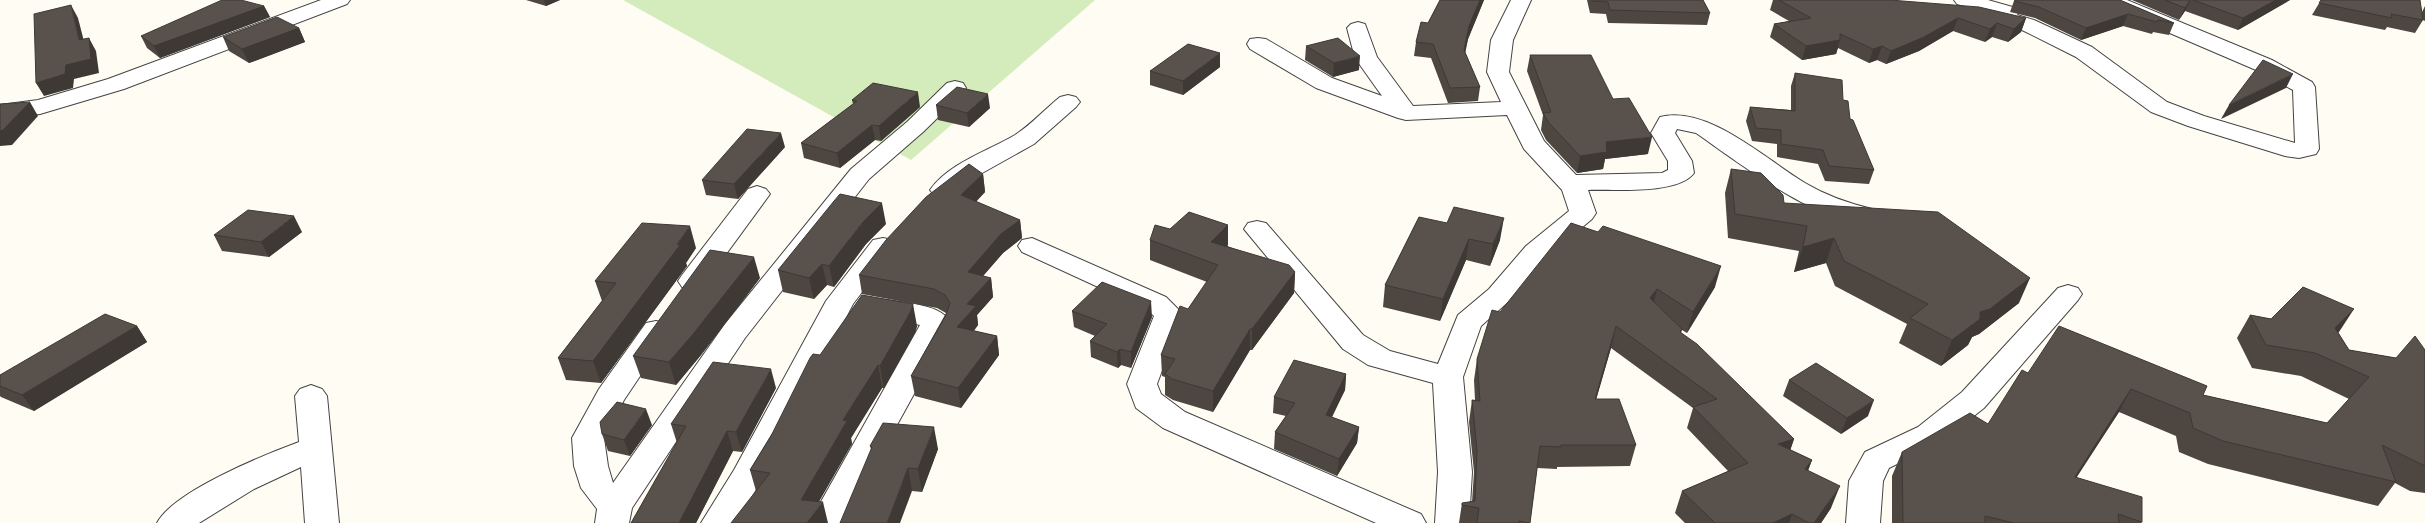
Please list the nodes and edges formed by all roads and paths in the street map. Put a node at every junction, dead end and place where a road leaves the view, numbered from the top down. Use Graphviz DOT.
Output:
graph roads {
  1 [pos="340,0"];
  2 [pos="1521,0"];
  3 [pos="2109,0"];
  4 [pos="1955,4"];
  5 [pos="1358,28"];
  6 [pos="1258,44"];
  7 [pos="955,88"];
  8 [pos="1068,102"];
  9 [pos="1515,108"];
  10 [pos="0,112"];
  11 [pos="1406,113"];
  12 [pos="1570,183"];
  13 [pos="757,194"];
  14 [pos="919,208"];
  15 [pos="1863,215"];
  16 [pos="1257,229"];
  17 [pos="898,230"];
  18 [pos="1032,246"];
  19 [pos="2068,294"];
  20 [pos="840,301"];
  21 [pos="1448,377"];
  22 [pos="311,396"];
  23 [pos="316,448"];
  24 [pos="613,515"];
  25 [pos="174,523"];
  26 [pos="322,523"];
  27 [pos="718,523"];
  28 [pos="826,523"];
  29 [pos="1409,523"];
  30 [pos="1452,523"];
  31 [pos="1864,523"];
  1 -- 10 [label="street"];
  2 -- 9 [label="street"];
  3 -- 4 [label="street"];
  5 -- 11 [label="street"];
  6 -- 11 [label="street"];
  7 -- 24 [label="street"];
  8 -- 14 [label="street"];
  9 -- 11 [label="street"];
  9 -- 12 [label="street"];
  12 -- 15 [label="street"];
  12 -- 21 [label="street"];
  13 -- 24 [label="street"];
  16 -- 21 [label="street"];
  17 -- 20 [label="street"];
  18 -- 29 [label="street"];
  19 -- 31 [label="street"];
  20 -- 27 [label="street"];
  20 -- 28 [label="street"];
  21 -- 30 [label="street"];
  22 -- 23 [label="street"];
  23 -- 25 [label="street"];
  23 -- 26 [label="street"];
}
